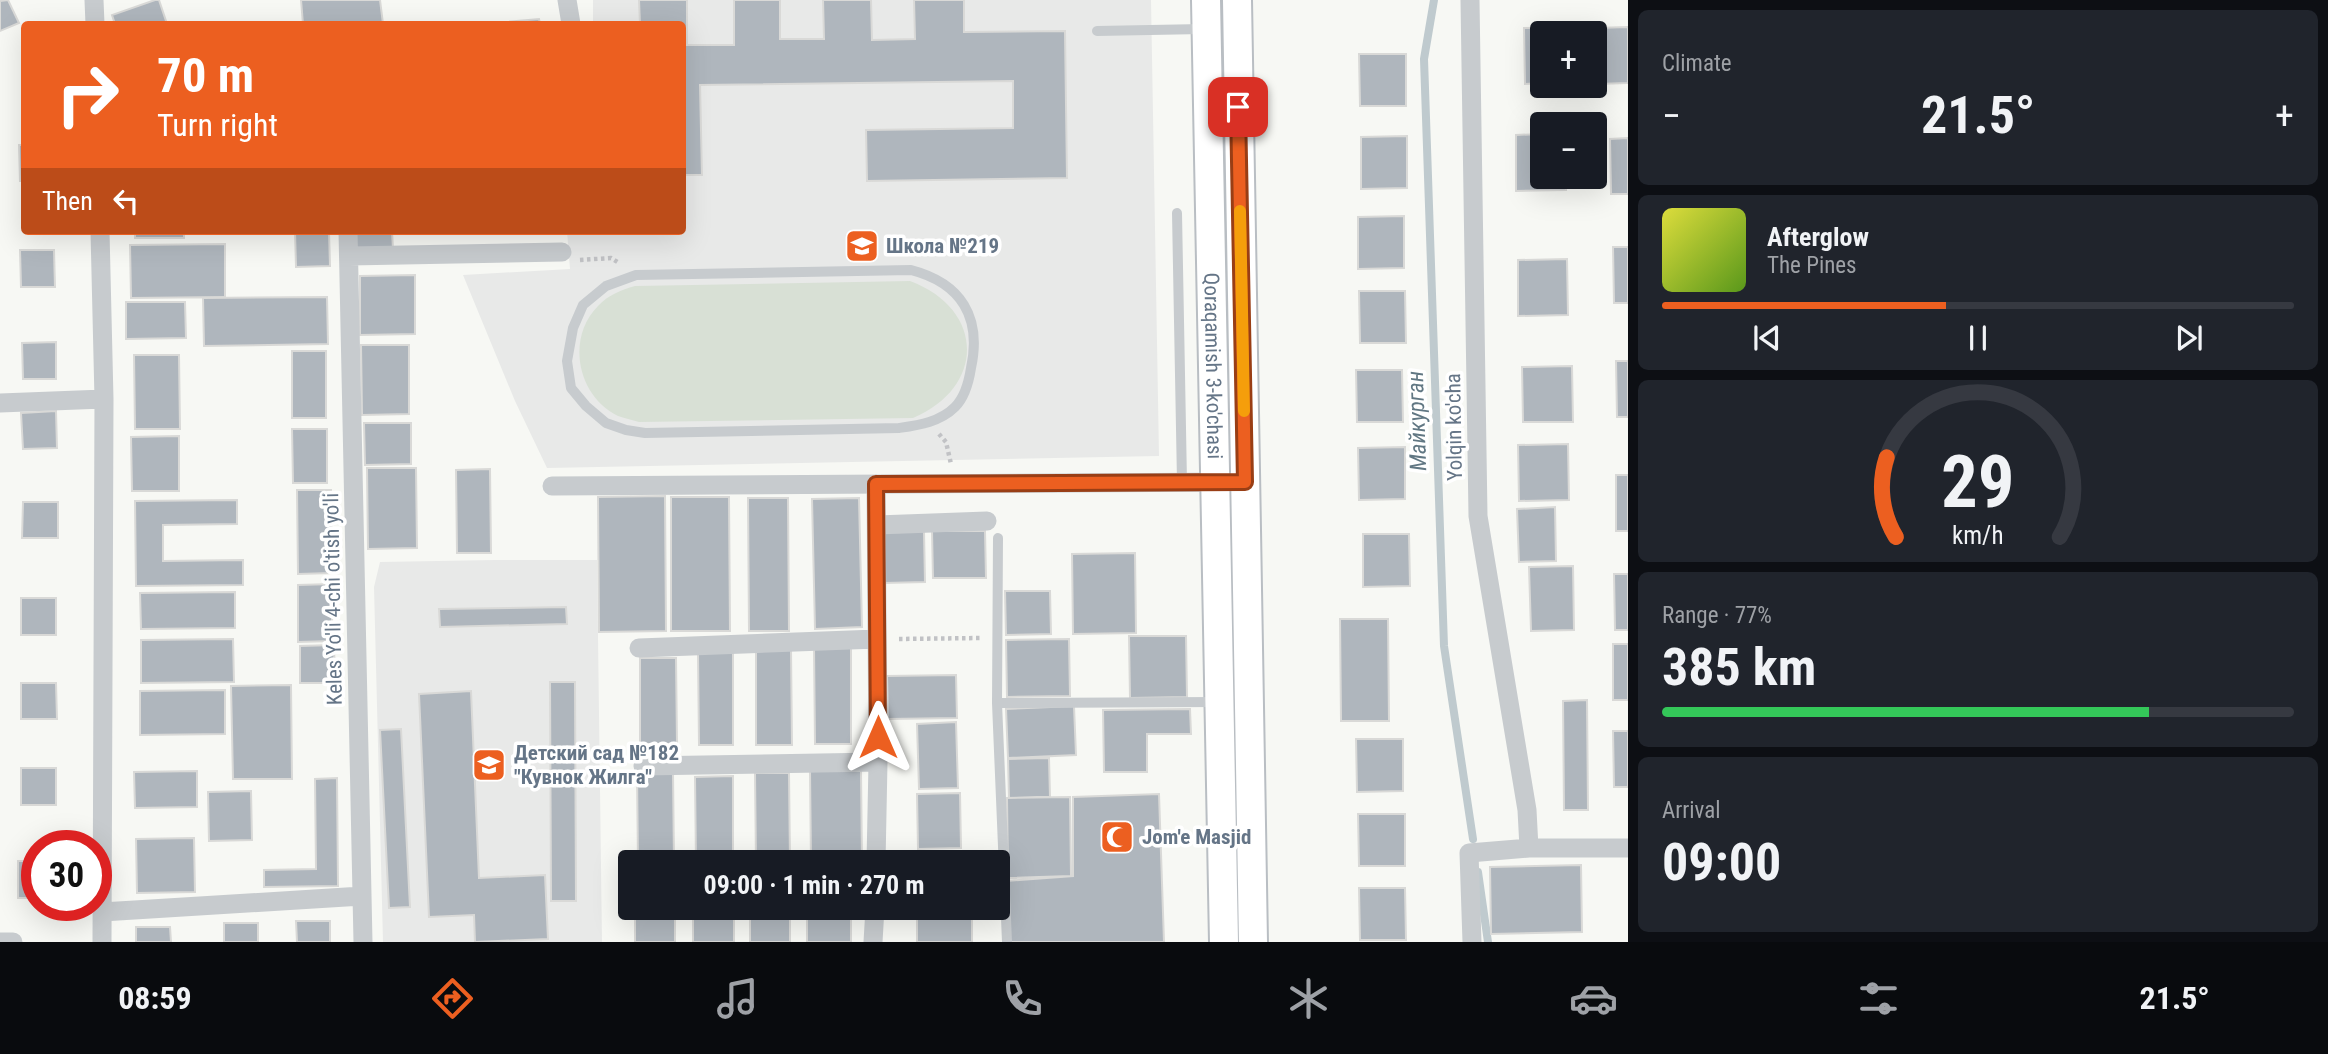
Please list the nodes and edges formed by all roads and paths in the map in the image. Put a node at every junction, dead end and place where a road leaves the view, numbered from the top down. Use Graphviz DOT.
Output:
graph roads {
  1 [pos="94,0"];
  2 [pos="568,0"];
  3 [pos="1206,0"];
  4 [pos="1237,0"];
  5 [pos="1470,0"];
  6 [pos="95,21"];
  7 [pos="571,21"];
  8 [pos="1207,29"];
  9 [pos="1097,31"];
  10 [pos="1177,213"];
  11 [pos="100,235"];
  12 [pos="348,235"];
  13 [pos="562,252"];
  14 [pos="349,256"];
  15 [pos="103,399"];
  16 [pos="0,403"];
  17 [pos="929,423"];
  18 [pos="1182,482"];
  19 [pos="1216,482"];
  20 [pos="1245,482"];
  21 [pos="876,484"];
  22 [pos="952,484"];
  23 [pos="552,486"];
  24 [pos="986,522"];
  25 [pos="877,525"];
  26 [pos="998,538"];
  27 [pos="996,638"];
  28 [pos="877,639"];
  29 [pos="639,648"];
  30 [pos="1234,702"];
  31 [pos="997,703"];
  32 [pos="878,762"];
  33 [pos="643,766"];
  34 [pos="102,830"];
  35 [pos="1530,848"];
  36 [pos="1628,848"];
  37 [pos="876,850"];
  38 [pos="362,896"];
  39 [pos="112,911"];
  40 [pos="874,920"];
  41 [pos="102,921"];
  42 [pos="0,942"];
  43 [pos="13,942"];
  44 [pos="102,942"];
  45 [pos="363,942"];
  46 [pos="873,942"];
  47 [pos="1007,942"];
  48 [pos="1224,942"];
  49 [pos="1253,942"];
  50 [pos="1472,942"];
  1 -- 6 [label="street"];
  2 -- 7 [label="street"];
  3 -- 8 [label="main road, Qoraqamish 3-ko'chasi"];
  4 -- 20 [label="main road, Qoraqamish 3-ko'chasi"];
  5 -- 35 [label="street, Yolqin ko'cha"];
  8 -- 9 [label="lane"];
  8 -- 19 [label="main road, Qoraqamish 3-ko'chasi"];
  10 -- 18 [label="lane"];
  11 -- 15 [label="street"];
  12 -- 14 [label="street, Keles Yo'li 4-chi o'tish yo'li"];
  13 -- 14 [label="street"];
  14 -- 38 [label="street, Keles Yo'li 4-chi o'tish yo'li"];
  15 -- 16 [label="street"];
  15 -- 34 [label="street"];
  17 -- 17 [label="lane"];
  17 -- 22 [label="path"];
  18 -- 19 [label="street"];
  18 -- 22 [label="street"];
  19 -- 20 [label="street"];
  19 -- 30 [label="main road, Qoraqamish 3-ko'chasi"];
  20 -- 30 [label="main road, Qoraqamish 3-ko'chasi"];
  21 -- 22 [label="street"];
  21 -- 23 [label="street"];
  21 -- 25 [label="street"];
  24 -- 25 [label="street"];
  25 -- 28 [label="street"];
  26 -- 27 [label="lane"];
  27 -- 28 [label="path"];
  27 -- 31 [label="lane"];
  28 -- 29 [label="street"];
  28 -- 32 [label="street"];
  30 -- 31 [label="lane"];
  30 -- 48 [label="main road, Qoraqamish 3-ko'chasi"];
  30 -- 49 [label="main road, Qoraqamish 3-ko'chasi"];
  31 -- 47 [label="lane"];
  32 -- 33 [label="street"];
  32 -- 37 [label="street"];
  35 -- 36 [label="street"];
  35 -- 50 [label="street"];
  38 -- 39 [label="street"];
  38 -- 45 [label="street, Keles Yo'li 4-chi o'tish yo'li"];
  40 -- 46 [label="street"];
  41 -- 44 [label="street"];
  42 -- 43 [label="street"];
}
